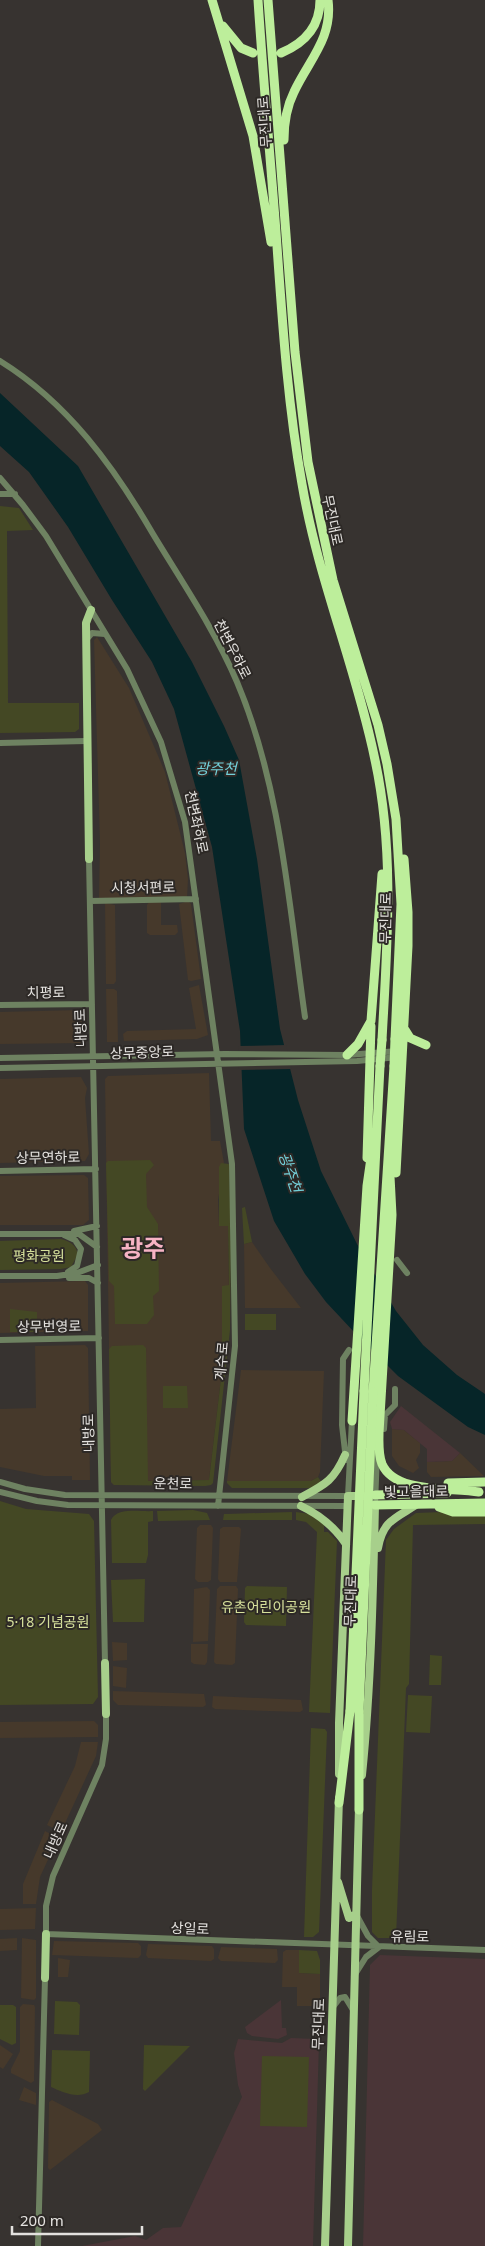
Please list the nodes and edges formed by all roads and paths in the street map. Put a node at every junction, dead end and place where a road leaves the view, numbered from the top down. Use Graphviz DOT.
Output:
graph roads {
  1 [pos="212,0"];
  2 [pos="268,0"];
  3 [pos="320,0"];
  4 [pos="328,0"];
  5 [pos="258,3"];
  6 [pos="253,53"];
  7 [pos="281,53"];
  8 [pos="282,185"];
  9 [pos="281,306"];
  10 [pos="0,361"];
  11 [pos="0,478"];
  12 [pos="0,494"];
  13 [pos="15,494"];
  14 [pos="91,610"];
  15 [pos="105,634"];
  16 [pos="86,641"];
  17 [pos="86,741"];
  18 [pos="0,743"];
  19 [pos="396,819"];
  20 [pos="386,849"];
  21 [pos="89,859"];
  22 [pos="196,899"];
  23 [pos="90,901"];
  24 [pos="92,1004"];
  25 [pos="0,1005"];
  26 [pos="305,1017"];
  27 [pos="371,1021"];
  28 [pos="405,1030"];
  29 [pos="426,1045"];
  30 [pos="404,1053"];
  31 [pos="217,1054"];
  32 [pos="93,1055"];
  33 [pos="347,1055"];
  34 [pos="310,1057"];
  35 [pos="371,1057"];
  36 [pos="0,1058"];
  37 [pos="218,1062"];
  38 [pos="94,1066"];
  39 [pos="0,1068"];
  40 [pos="376,1131"];
  41 [pos="390,1157"];
  42 [pos="96,1169"];
  43 [pos="0,1171"];
  44 [pos="368,1186"];
  45 [pos="379,1204"];
  46 [pos="392,1215"];
  47 [pos="235,1218"];
  48 [pos="97,1226"];
  49 [pos="59,1233"];
  50 [pos="66,1233"];
  51 [pos="0,1234"];
  52 [pos="97,1247"];
  53 [pos="397,1260"];
  54 [pos="98,1265"];
  55 [pos="407,1273"];
  56 [pos="0,1276"];
  57 [pos="57,1276"];
  58 [pos="98,1283"];
  59 [pos="99,1338"];
  60 [pos="0,1340"];
  61 [pos="349,1350"];
  62 [pos="396,1389"];
  63 [pos="373,1391"];
  64 [pos="352,1421"];
  65 [pos="382,1431"];
  66 [pos="347,1458"];
  67 [pos="376,1464"];
  68 [pos="0,1482"];
  69 [pos="485,1482"];
  70 [pos="0,1492"];
  71 [pos="482,1492"];
  72 [pos="102,1495"];
  73 [pos="375,1495"];
  74 [pos="220,1496"];
  75 [pos="302,1496"];
  76 [pos="348,1496"];
  77 [pos="485,1503"];
  78 [pos="375,1505"];
  79 [pos="416,1505"];
  80 [pos="432,1505"];
  81 [pos="102,1506"];
  82 [pos="218,1506"];
  83 [pos="301,1506"];
  84 [pos="347,1506"];
  85 [pos="485,1512"];
  86 [pos="346,1544"];
  87 [pos="374,1545"];
  88 [pos="374,1570"];
  89 [pos="105,1663"];
  90 [pos="354,1711"];
  91 [pos="106,1714"];
  92 [pos="339,1803"];
  93 [pos="359,1810"];
  94 [pos="336,1877"];
  95 [pos="356,1914"];
  96 [pos="46,1934"];
  97 [pos="334,1946"];
  98 [pos="354,1946"];
  99 [pos="379,1947"];
  100 [pos="485,1950"];
  101 [pos="354,1977"];
  102 [pos="45,1978"];
  103 [pos="332,2009"];
  104 [pos="353,2010"];
  105 [pos="325,2233"];
  106 [pos="348,2233"];
  107 [pos="38,2246"];
  108 [pos="325,2246"];
  109 [pos="332,2246"];
  110 [pos="341,2246"];
  111 [pos="348,2246"];
  1 -- 6 [label="highway"];
  1 -- 9 [label="highway"];
  2 -- 8 [label="highway, 무진대로"];
  3 -- 7 [label="highway"];
  4 -- 8 [label="highway"];
  5 -- 9 [label="highway, 무진대로"];
  8 -- 19 [label="highway, 무진대로"];
  9 -- 20 [label="highway, 무진대로"];
  10 -- 26 [label="street, 천변우하로"];
  11 -- 13 [label="street, 천변좌하로"];
  12 -- 13 [label="street"];
  13 -- 14 [label="street, 천변좌하로"];
  14 -- 15 [label="street, 천변좌하로"];
  14 -- 16 [label="main road, 내방로"];
  15 -- 16 [label="street"];
  15 -- 22 [label="street, 천변좌하로"];
  16 -- 17 [label="main road, 내방로"];
  17 -- 18 [label="street"];
  17 -- 21 [label="main road, 내방로"];
  19 -- 28 [label="highway"];
  19 -- 41 [label="highway, 무진대로, bridge"];
  20 -- 27 [label="highway"];
  20 -- 40 [label="highway, 무진대로, bridge"];
  21 -- 23 [label="street, 내방로"];
  22 -- 23 [label="street, 시청서편로"];
  22 -- 31 [label="street, 천변좌하로"];
  23 -- 24 [label="street, 내방로"];
  24 -- 25 [label="street, 치평로"];
  24 -- 32 [label="street, 내방로"];
  27 -- 33 [label="highway"];
  27 -- 35 [label="highway"];
  28 -- 29 [label="highway"];
  28 -- 30 [label="highway"];
  30 -- 35 [label="street"];
  30 -- 46 [label="highway"];
  31 -- 32 [label="street, 상무중앙로"];
  31 -- 34 [label="street, 상무중앙로"];
  31 -- 37 [label="street, 천변좌하로"];
  32 -- 36 [label="street, 상무중앙로"];
  32 -- 38 [label="street, 내방로"];
  33 -- 34 [label="street"];
  33 -- 35 [label="street"];
  34 -- 35 [label="street"];
  34 -- 37 [label="street, 상무중앙로"];
  35 -- 44 [label="highway"];
  37 -- 38 [label="street, 상무중앙로"];
  37 -- 47 [label="street, 천변좌하로"];
  38 -- 39 [label="street, 상무중앙로"];
  38 -- 42 [label="street, 내방로"];
  40 -- 44 [label="highway"];
  40 -- 45 [label="highway"];
  41 -- 45 [label="highway"];
  41 -- 46 [label="highway"];
  42 -- 43 [label="street, 상무연하로"];
  42 -- 48 [label="street, 내방로"];
  44 -- 64 [label="highway"];
  45 -- 63 [label="highway"];
  46 -- 63 [label="highway"];
  47 -- 74 [label="street, 계수로"];
  48 -- 50 [label="street"];
  48 -- 52 [label="street, 내방로"];
  49 -- 50 [label="street"];
  49 -- 51 [label="street"];
  49 -- 57 [label="street"];
  50 -- 52 [label="street"];
  52 -- 54 [label="street, 내방로"];
  53 -- 55 [label="street"];
  54 -- 57 [label="street"];
  54 -- 58 [label="street, 내방로"];
  56 -- 57 [label="street"];
  57 -- 58 [label="street"];
  58 -- 59 [label="street, 내방로"];
  59 -- 60 [label="street, 상무번영로"];
  59 -- 72 [label="street, 내방로"];
  61 -- 66 [label="street"];
  62 -- 65 [label="street"];
  63 -- 65 [label="highway"];
  63 -- 90 [label="highway, 무진대로, bridge"];
  64 -- 66 [label="street"];
  65 -- 67 [label="street"];
  65 -- 69 [label="highway"];
  65 -- 71 [label="highway"];
  66 -- 67 [label="street"];
  66 -- 75 [label="main road"];
  66 -- 76 [label="street"];
  67 -- 73 [label="street"];
  68 -- 72 [label="street, 운천로"];
  70 -- 81 [label="street, 운천로"];
  71 -- 73 [label="highway, 빛고을대로"];
  72 -- 74 [label="street, 운천로"];
  72 -- 81 [label="street, 내방로"];
  73 -- 76 [label="main road, 빛고을대로"];
  73 -- 78 [label="street"];
  74 -- 75 [label="street, 운천로"];
  74 -- 82 [label="street, 계수로"];
  75 -- 76 [label="street, 운천로"];
  76 -- 84 [label="main road, 무진대로"];
  77 -- 80 [label="highway, 빛고을대로"];
  78 -- 79 [label="highway, 빛고을대로"];
  78 -- 84 [label="main road, 빛고을대로"];
  78 -- 87 [label="main road, 무진대로"];
  79 -- 80 [label="highway, 빛고을대로"];
  79 -- 88 [label="main road"];
  80 -- 85 [label="highway"];
  81 -- 82 [label="street, 운천로"];
  81 -- 89 [label="street, 내방로"];
  82 -- 83 [label="street, 운천로"];
  83 -- 84 [label="street, 운천로"];
  83 -- 86 [label="main road"];
  84 -- 86 [label="main road, 무진대로"];
  86 -- 87 [label="main road"];
  86 -- 92 [label="main road, 무진대로"];
  87 -- 88 [label="main road, 무진대로"];
  88 -- 93 [label="main road, 무진대로"];
  89 -- 91 [label="main road, 내방로"];
  90 -- 92 [label="highway, 무진대로"];
  90 -- 93 [label="highway, 무진대로"];
  91 -- 96 [label="street, 내방로"];
  92 -- 94 [label="main road, 무진대로"];
  93 -- 95 [label="main road, 무진대로"];
  94 -- 95 [label="main road"];
  94 -- 97 [label="main road, 무진대로"];
  95 -- 98 [label="main road, 무진대로"];
  95 -- 99 [label="street"];
  96 -- 97 [label="street, 상일로"];
  96 -- 102 [label="main road, 내방로"];
  97 -- 98 [label="street, 유림로"];
  97 -- 103 [label="main road, 무진대로"];
  98 -- 99 [label="street, 유림로"];
  98 -- 101 [label="main road, 무진대로"];
  99 -- 100 [label="street, 유림로"];
  99 -- 101 [label="street"];
  101 -- 104 [label="main road, 무진대로"];
  102 -- 107 [label="street, 내방로"];
  103 -- 104 [label="street"];
  103 -- 105 [label="main road, 무진대로"];
  104 -- 106 [label="main road, 무진대로"];
  105 -- 108 [label="main road, 무진대로"];
  105 -- 109 [label="main road"];
  106 -- 110 [label="main road"];
  106 -- 111 [label="main road, 무진대로"];
}
